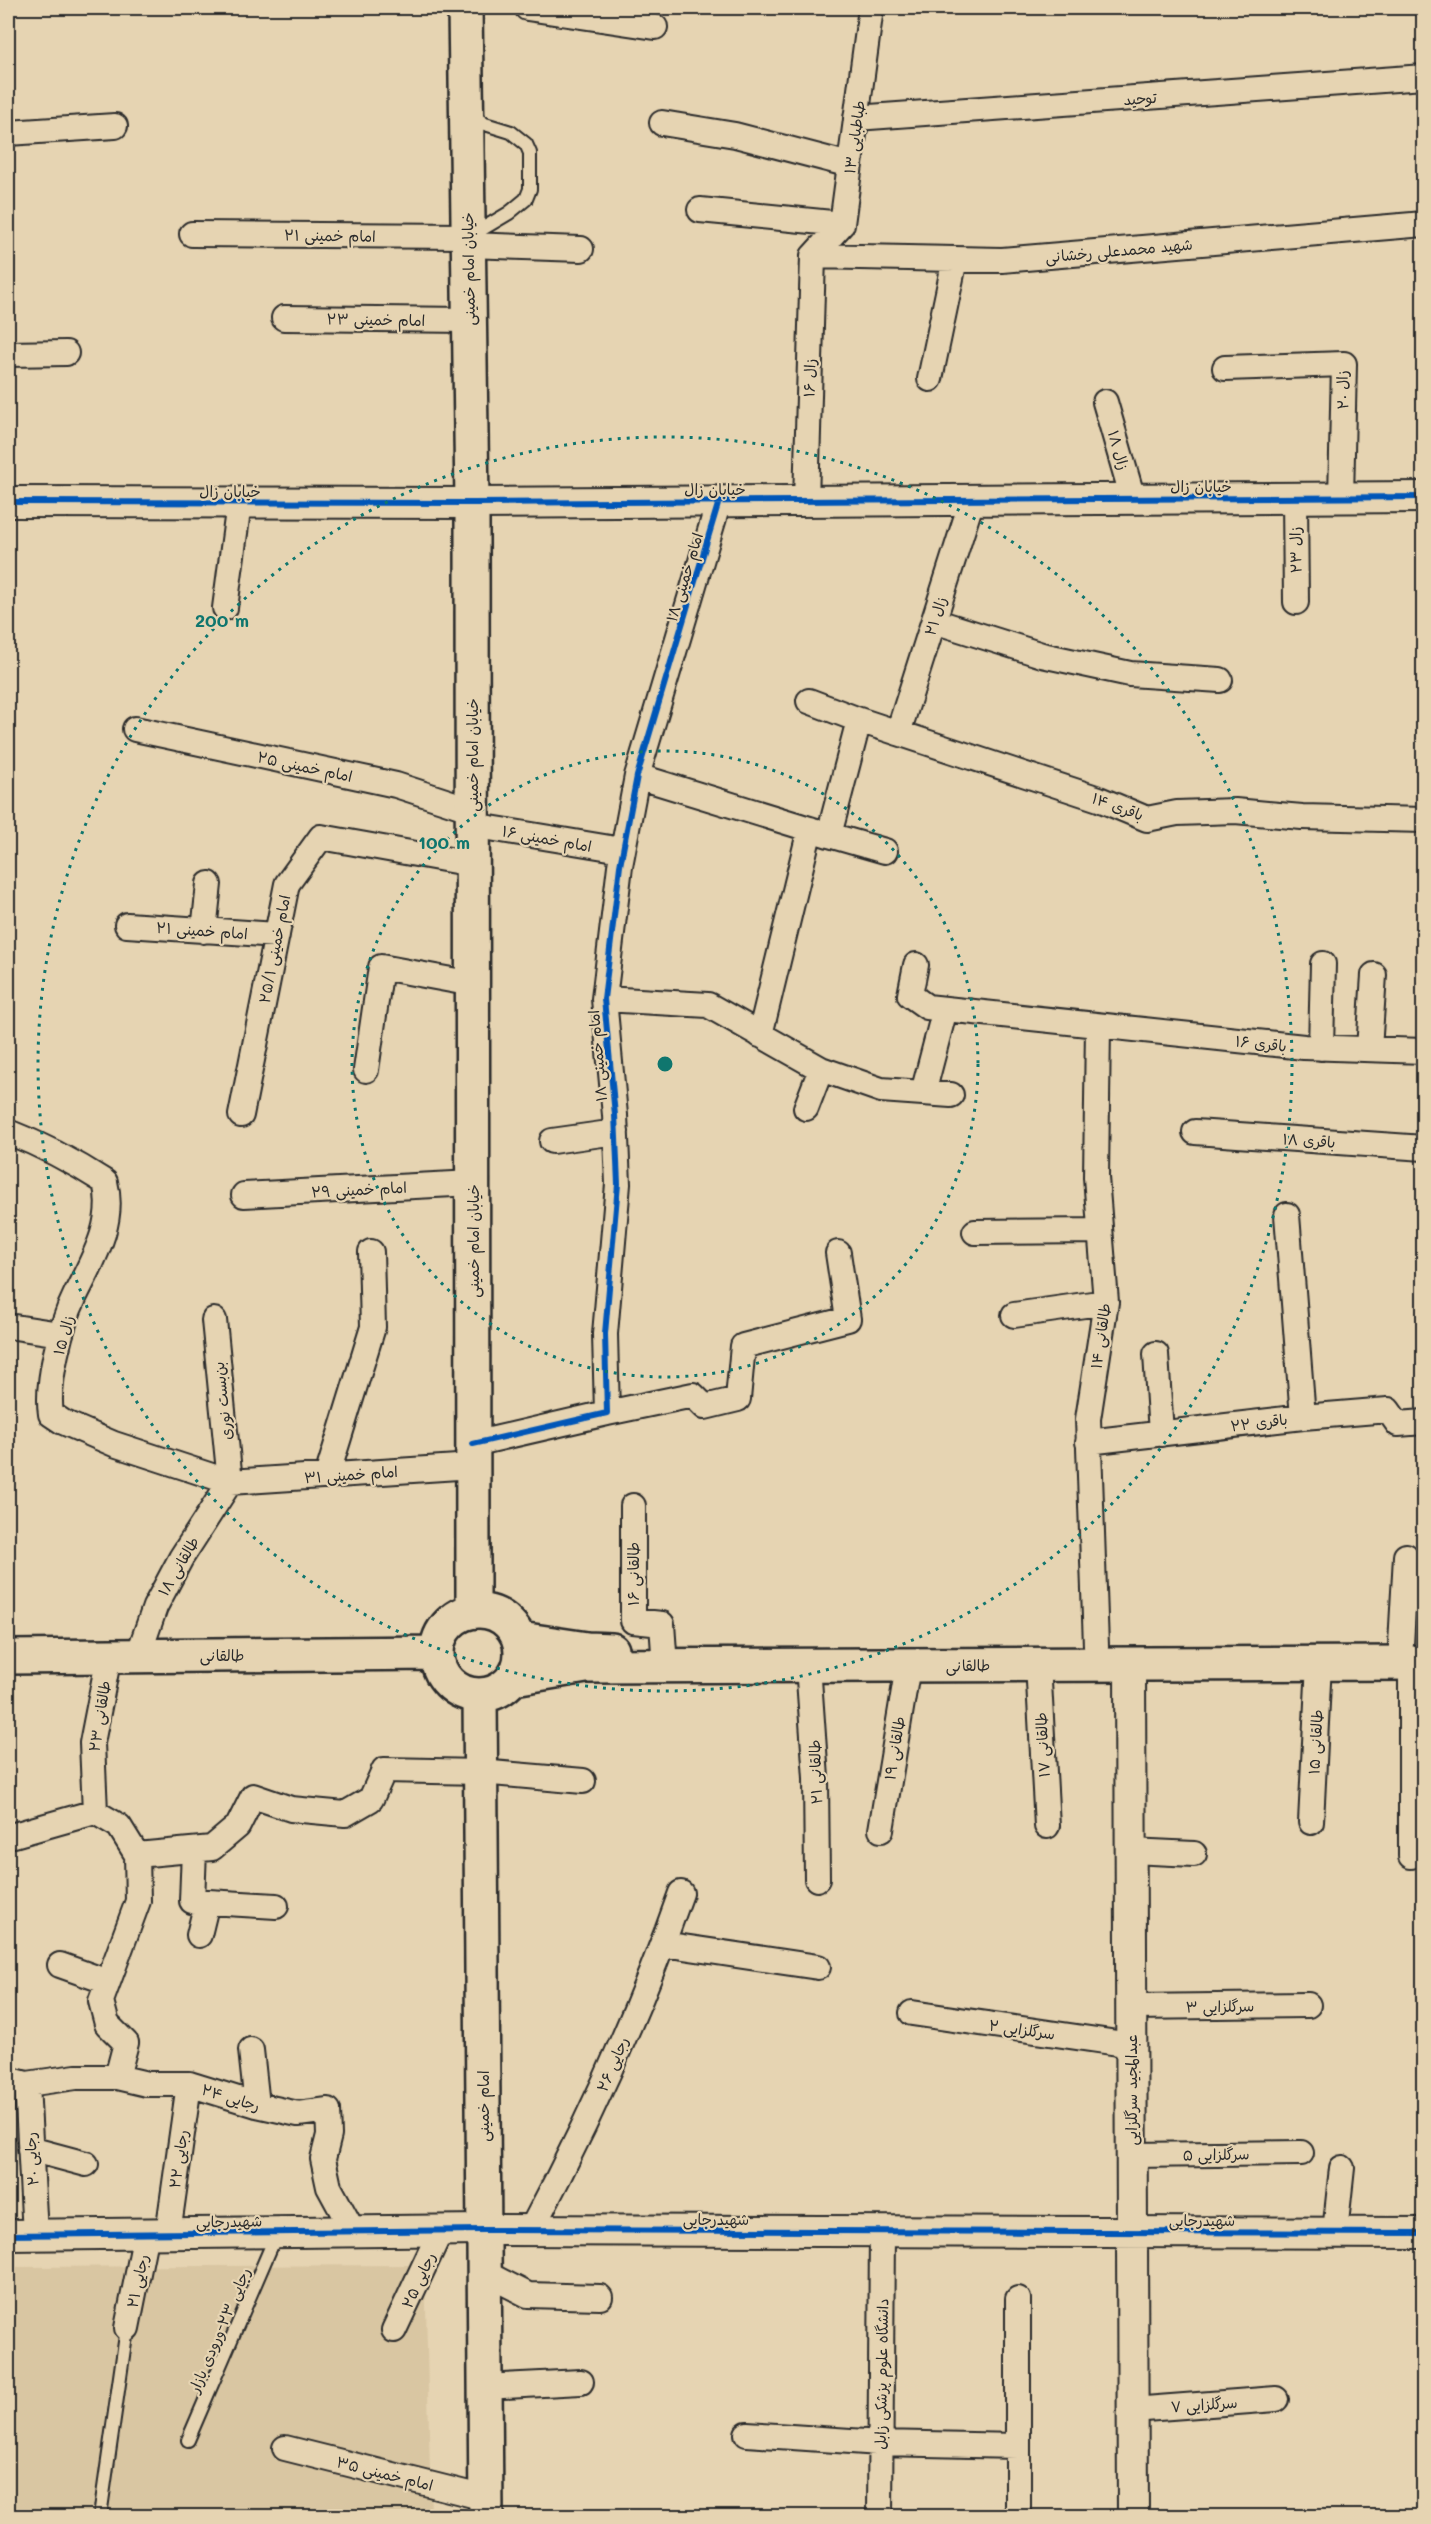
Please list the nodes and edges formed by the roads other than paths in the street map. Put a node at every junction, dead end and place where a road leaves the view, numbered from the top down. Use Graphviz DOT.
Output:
graph roads {
  1 [pos="465,8"];
  2 [pos="527,8"];
  3 [pos="871,8"];
  4 [pos="655,27"];
  5 [pos="1424,77"];
  6 [pos="466,112"];
  7 [pos="856,118"];
  8 [pos="662,123"];
  9 [pos="116,126"];
  10 [pos="8,133"];
  11 [pos="850,165"];
  12 [pos="700,210"];
  13 [pos="842,224"];
  14 [pos="1424,224"];
  15 [pos="192,234"];
  16 [pos="468,240"];
  17 [pos="581,249"];
  18 [pos="813,256"];
  19 [pos="955,259"];
  20 [pos="284,318"];
  21 [pos="469,320"];
  22 [pos="66,353"];
  23 [pos="8,354"];
  24 [pos="1225,368"];
  25 [pos="930,379"];
  26 [pos="1105,402"];
  27 [pos="1424,497"];
  28 [pos="1295,498"];
  29 [pos="1341,498"];
  30 [pos="1133,499"];
  31 [pos="972,500"];
  32 [pos="719,501"];
  33 [pos="806,501"];
  34 [pos="8,502"];
  35 [pos="239,503"];
  36 [pos="472,503"];
  37 [pos="1296,602"];
  38 [pos="225,608"];
  39 [pos="934,621"];
  40 [pos="1220,680"];
  41 [pos="809,701"];
  42 [pos="859,720"];
  43 [pos="135,729"];
  44 [pos="898,733"];
  45 [pos="637,776"];
  46 [pos="472,817"];
  47 [pos="1424,820"];
  48 [pos="820,832"];
  49 [pos="622,850"];
  50 [pos="885,851"];
  51 [pos="472,864"];
  52 [pos="209,884"];
  53 [pos="127,925"];
  54 [pos="204,931"];
  55 [pos="277,935"];
  56 [pos="1323,964"];
  57 [pos="916,965"];
  58 [pos="1374,975"];
  59 [pos="473,984"];
  60 [pos="604,999"];
  61 [pos="945,1009"];
  62 [pos="1098,1026"];
  63 [pos="760,1035"];
  64 [pos="1321,1048"];
  65 [pos="1369,1049"];
  66 [pos="1424,1051"];
  67 [pos="366,1070"];
  68 [pos="821,1070"];
  69 [pos="923,1093"];
  70 [pos="951,1095"];
  71 [pos="806,1108"];
  72 [pos="241,1115"];
  73 [pos="8,1132"];
  74 [pos="616,1132"];
  75 [pos="1195,1132"];
  76 [pos="552,1141"];
  77 [pos="1424,1148"];
  78 [pos="473,1183"];
  79 [pos="244,1195"];
  80 [pos="1287,1215"];
  81 [pos="1100,1231"];
  82 [pos="975,1232"];
  83 [pos="371,1252"];
  84 [pos="837,1253"];
  85 [pos="1106,1302"];
  86 [pos="1014,1315"];
  87 [pos="214,1320"];
  88 [pos="8,1326"];
  89 [pos="60,1334"];
  90 [pos="1156,1354"];
  91 [pos="607,1413"];
  92 [pos="1303,1417"];
  93 [pos="1424,1422"];
  94 [pos="1161,1434"];
  95 [pos="1088,1442"];
  96 [pos="473,1455"];
  97 [pos="327,1476"];
  98 [pos="230,1482"];
  99 [pos="633,1506"];
  100 [pos="1406,1556"];
  101 [pos="473,1610"];
  102 [pos="520,1639"];
  103 [pos="1096,1646"];
  104 [pos="664,1652"];
  105 [pos="436,1653"];
  106 [pos="1415,1654"];
  107 [pos="124,1656"];
  108 [pos="8,1657"];
  109 [pos="1319,1663"];
  110 [pos="1038,1664"];
  111 [pos="1130,1664"];
  112 [pos="808,1665"];
  113 [pos="908,1666"];
  114 [pos="514,1678"];
  115 [pos="480,1695"];
  116 [pos="481,1772"];
  117 [pos="583,1781"];
  118 [pos="95,1812"];
  119 [pos="1311,1822"];
  120 [pos="1047,1826"];
  121 [pos="881,1830"];
  122 [pos="8,1834"];
  123 [pos="194,1850"];
  124 [pos="1131,1851"];
  125 [pos="1194,1854"];
  126 [pos="137,1856"];
  127 [pos="1411,1856"];
  128 [pos="817,1879"];
  129 [pos="681,1893"];
  130 [pos="207,1902"];
  131 [pos="276,1906"];
  132 [pos="199,1935"];
  133 [pos="663,1944"];
  134 [pos="60,1965"];
  135 [pos="818,1967"];
  136 [pos="108,1982"];
  137 [pos="1308,2005"];
  138 [pos="1131,2007"];
  139 [pos="912,2013"];
  140 [pos="1131,2045"];
  141 [pos="251,2050"];
  142 [pos="117,2077"];
  143 [pos="17,2082"];
  144 [pos="189,2084"];
  145 [pos="257,2106"];
  146 [pos="30,2149"];
  147 [pos="1301,2153"];
  148 [pos="1132,2155"];
  149 [pos="86,2164"];
  150 [pos="1342,2168"];
  151 [pos="441,2230"];
  152 [pos="483,2230"];
  153 [pos="531,2230"];
  154 [pos="353,2231"];
  155 [pos="882,2231"];
  156 [pos="277,2232"];
  157 [pos="1132,2232"];
  158 [pos="1335,2232"];
  159 [pos="1424,2233"];
  160 [pos="157,2234"];
  161 [pos="21,2235"];
  162 [pos="483,2272"];
  163 [pos="600,2297"];
  164 [pos="1018,2299"];
  165 [pos="127,2328"];
  166 [pos="394,2330"];
  167 [pos="581,2382"];
  168 [pos="484,2387"];
  169 [pos="1276,2399"];
  170 [pos="1132,2410"];
  171 [pos="747,2434"];
  172 [pos="188,2440"];
  173 [pos="880,2443"];
  174 [pos="1017,2446"];
  175 [pos="285,2448"];
  176 [pos="485,2507"];
  177 [pos="100,2517"];
  178 [pos="879,2517"];
  179 [pos="1018,2517"];
  180 [pos="1133,2517"];
  1 -- 6 [label="main road, خیابان امام خمینی"];
  2 -- 4 [label="street"];
  3 -- 7 [label="street, طباطبایی ۱۳"];
  5 -- 7 [label="street, توحید"];
  6 -- 16 [label="main road, خیابان امام خمینی"];
  6 -- 16 [label="lane"];
  7 -- 11 [label="street, طباطبایی ۱۳"];
  8 -- 11 [label="street"];
  9 -- 10 [label="street"];
  11 -- 13 [label="street, طباطبایی ۱۳"];
  12 -- 13 [label="street"];
  13 -- 18 [label="street"];
  14 -- 19 [label="street, شهید محمدعلی رخشانی"];
  15 -- 16 [label="street, امام خمینی ۲۱"];
  16 -- 17 [label="street, امام خمینی ۲۱"];
  16 -- 21 [label="main road, خیابان امام خمینی"];
  18 -- 19 [label="street, شهید محمدعلی رخشانی"];
  18 -- 33 [label="street, زال ۱۶"];
  19 -- 25 [label="street"];
  20 -- 21 [label="street, امام خمینی ۲۳"];
  21 -- 36 [label="main road, خیابان امام خمینی"];
  22 -- 23 [label="street"];
  24 -- 29 [label="street, زال ۲۰"];
  26 -- 30 [label="street, زال ۱۸"];
  27 -- 29 [label="street, خیابان زال"];
  28 -- 29 [label="street, خیابان زال"];
  28 -- 30 [label="street, خیابان زال"];
  28 -- 37 [label="street, زال ۲۳"];
  30 -- 31 [label="street, خیابان زال"];
  31 -- 33 [label="street, خیابان زال"];
  31 -- 39 [label="street, زال ۲۱"];
  32 -- 33 [label="street, خیابان زال"];
  32 -- 36 [label="street, خیابان زال"];
  32 -- 45 [label="street, امام خمینی ۱۸"];
  34 -- 35 [label="street, خیابان زال"];
  35 -- 36 [label="street, خیابان زال"];
  35 -- 38 [label="street"];
  36 -- 46 [label="main road, خیابان امام خمینی"];
  39 -- 40 [label="street"];
  39 -- 44 [label="street, زال ۲۱"];
  41 -- 42 [label="street, باقری ۱۴"];
  42 -- 44 [label="street, باقری ۱۴"];
  42 -- 48 [label="street"];
  43 -- 46 [label="street, امام خمینی ۲۵"];
  44 -- 47 [label="street, باقری ۱۴"];
  45 -- 48 [label="street"];
  45 -- 49 [label="street, امام خمینی ۱۸"];
  46 -- 49 [label="street, امام خمینی ۱۶"];
  46 -- 51 [label="main road, خیابان امام خمینی"];
  48 -- 50 [label="street"];
  48 -- 63 [label="street"];
  49 -- 60 [label="street, امام خمینی ۱۸"];
  51 -- 55 [label="street, امام خمینی ۲۵/۱"];
  51 -- 59 [label="main road, خیابان امام خمینی"];
  52 -- 54 [label="street"];
  53 -- 54 [label="street, امام خمینی ۲۱"];
  54 -- 55 [label="street, امام خمینی ۲۱"];
  55 -- 72 [label="street, امام خمینی ۲۵/۱"];
  56 -- 64 [label="street"];
  57 -- 61 [label="street, باقری ۱۶"];
  58 -- 65 [label="street"];
  59 -- 67 [label="street"];
  59 -- 78 [label="main road, خیابان امام خمینی"];
  60 -- 63 [label="street"];
  60 -- 74 [label="street, امام خمینی ۱۸"];
  61 -- 62 [label="street, باقری ۱۶"];
  61 -- 69 [label="street"];
  62 -- 64 [label="street, باقری ۱۶"];
  62 -- 81 [label="street, طالقانی ۱۴"];
  63 -- 68 [label="street"];
  64 -- 65 [label="street, باقری ۱۶"];
  65 -- 66 [label="street, باقری ۱۶"];
  68 -- 69 [label="street"];
  68 -- 71 [label="street"];
  69 -- 70 [label="street"];
  73 -- 89 [label="street, زال ۱۵"];
  74 -- 76 [label="street"];
  74 -- 91 [label="street, امام خمینی ۱۸"];
  75 -- 77 [label="street, باقری ۱۸"];
  78 -- 79 [label="street, امام خمینی ۲۹"];
  78 -- 96 [label="main road, خیابان امام خمینی"];
  80 -- 92 [label="street"];
  81 -- 82 [label="street"];
  81 -- 85 [label="street, طالقانی ۱۴"];
  83 -- 97 [label="street"];
  84 -- 91 [label="street"];
  85 -- 86 [label="street"];
  85 -- 95 [label="street, طالقانی ۱۴"];
  87 -- 98 [label="street, بن‌بست نوری"];
  88 -- 89 [label="street"];
  89 -- 98 [label="street, زال ۱۵"];
  90 -- 94 [label="street"];
  91 -- 96 [label="street"];
  92 -- 93 [label="street, باقری ۲۲"];
  92 -- 94 [label="street, باقری ۲۲"];
  94 -- 95 [label="street, باقری ۲۲"];
  95 -- 103 [label="street, طالقانی ۱۴"];
  96 -- 97 [label="street, امام خمینی ۳۱"];
  96 -- 101 [label="main road, خیابان امام خمینی"];
  97 -- 98 [label="street, امام خمینی ۳۱"];
  98 -- 107 [label="street, طالقانی ۱۸"];
  99 -- 104 [label="street, طالقانی ۱۶"];
  100 -- 106 [label="street"];
  101 -- 102 [label="main road"];
  101 -- 105 [label="main road"];
  102 -- 104 [label="main road, طالقانی"];
  102 -- 114 [label="main road"];
  103 -- 104 [label="main road, طالقانی"];
  103 -- 106 [label="main road, طالقانی"];
  105 -- 107 [label="main road, طالقانی"];
  105 -- 115 [label="main road"];
  106 -- 109 [label="main road, طالقانی"];
  106 -- 127 [label="street"];
  107 -- 108 [label="main road, طالقانی"];
  107 -- 118 [label="street, طالقانی ۲۳"];
  109 -- 111 [label="main road, طالقانی"];
  109 -- 119 [label="street, طالقانی ۱۵"];
  110 -- 111 [label="main road, طالقانی"];
  110 -- 113 [label="main road, طالقانی"];
  110 -- 120 [label="street, طالقانی ۱۷"];
  111 -- 124 [label="street, عبدالمجید سرگلزایی"];
  112 -- 113 [label="main road, طالقانی"];
  112 -- 114 [label="main road, طالقانی"];
  112 -- 128 [label="street, طالقانی ۲۱"];
  113 -- 121 [label="street, طالقانی ۱۹"];
  114 -- 115 [label="main road"];
  115 -- 116 [label="main road, امام خمینی"];
  116 -- 117 [label="street"];
  116 -- 123 [label="street"];
  116 -- 152 [label="main road, امام خمینی"];
  118 -- 122 [label="street"];
  118 -- 126 [label="street"];
  123 -- 126 [label="street"];
  123 -- 130 [label="street"];
  124 -- 125 [label="street"];
  124 -- 138 [label="street, عبدالمجید سرگلزایی"];
  126 -- 136 [label="street"];
  129 -- 133 [label="street, رجایی ۲۶"];
  130 -- 131 [label="street"];
  130 -- 132 [label="street"];
  133 -- 135 [label="street"];
  133 -- 153 [label="street, رجایی ۲۶"];
  134 -- 136 [label="street"];
  136 -- 142 [label="street"];
  137 -- 138 [label="street, سرگلزایی ۳"];
  138 -- 140 [label="street, عبدالمجید سرگلزایی"];
  139 -- 140 [label="street, سرگلزایی ۲"];
  140 -- 148 [label="street, عبدالمجید سرگلزایی"];
  141 -- 145 [label="street"];
  142 -- 143 [label="street, رجایی ۲۴"];
  142 -- 144 [label="street, رجایی ۲۴"];
  143 -- 146 [label="street, رجایی ۲۰"];
  144 -- 145 [label="street, رجایی ۲۴"];
  144 -- 160 [label="street, رجایی ۲۲"];
  145 -- 154 [label="street, رجایی ۲۴"];
  146 -- 149 [label="street"];
  146 -- 161 [label="street, رجایی ۲۰"];
  147 -- 148 [label="street, سرگلزایی ۵"];
  148 -- 157 [label="street, عبدالمجید سرگلزایی"];
  150 -- 158 [label="street"];
  151 -- 152 [label="street, شهیدرجایی"];
  151 -- 154 [label="street, شهیدرجایی"];
  151 -- 166 [label="street, رجایی ۲۵"];
  152 -- 153 [label="street, شهیدرجایی"];
  152 -- 162 [label="main road, امام خمینی"];
  153 -- 155 [label="street, شهیدرجایی"];
  154 -- 156 [label="street, شهیدرجایی"];
  155 -- 157 [label="street, شهیدرجایی"];
  155 -- 173 [label="street, دانشگاه علوم پزشکی زابل"];
  156 -- 160 [label="street, شهیدرجایی"];
  156 -- 172 [label="lane, رجایی ۲۳-ورودی بازار"];
  157 -- 158 [label="street, شهیدرجایی"];
  157 -- 170 [label="street, عبدالمجید سرگلزایی"];
  158 -- 159 [label="street, شهیدرجایی"];
  160 -- 161 [label="street, شهیدرجایی"];
  160 -- 165 [label="street, رجایی ۲۱"];
  162 -- 163 [label="street"];
  162 -- 168 [label="main road, امام خمینی"];
  164 -- 174 [label="street"];
  165 -- 177 [label="lane"];
  167 -- 168 [label="street"];
  168 -- 176 [label="main road, امام خمینی"];
  169 -- 170 [label="street, سرگلزایی ۷"];
  170 -- 180 [label="street, عبدالمجید سرگلزایی"];
  171 -- 173 [label="street"];
  173 -- 174 [label="street"];
  173 -- 178 [label="street, دانشگاه علوم پزشکی زابل"];
  174 -- 179 [label="street"];
  175 -- 176 [label="street, امام خمینی ۳۵"];
}
